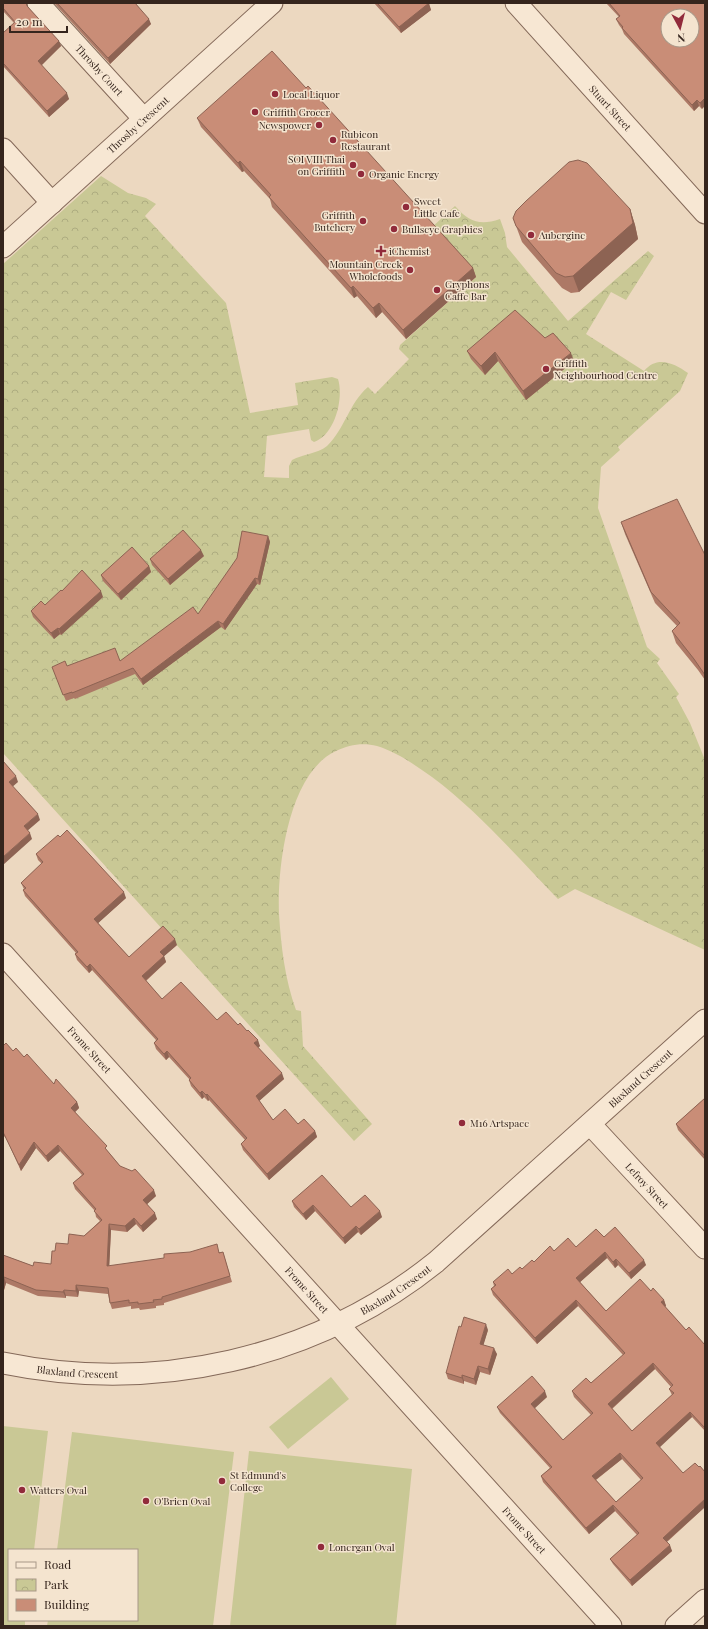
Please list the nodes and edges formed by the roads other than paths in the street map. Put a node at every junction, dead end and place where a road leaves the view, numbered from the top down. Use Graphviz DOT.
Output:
graph roads {
  1 [pos="38,3"];
  2 [pos="272,3"];
  3 [pos="516,3"];
  4 [pos="144,119"];
  5 [pos="3,149"];
  6 [pos="52,203"];
  7 [pos="705,213"];
  8 [pos="3,247"];
  9 [pos="3,954"];
  10 [pos="705,1020"];
  11 [pos="590,1124"];
  12 [pos="705,1248"];
  13 [pos="336,1324"];
  14 [pos="3,1363"];
  15 [pos="705,1600"];
  16 [pos="611,1626"];
  17 [pos="676,1626"];
  1 -- 4 [label="street, Throsby Court"];
  2 -- 4 [label="street, Throsby Crescent"];
  3 -- 7 [label="street, Stuart Street"];
  4 -- 6 [label="street, Throsby Crescent"];
  5 -- 6 [label="street"];
  6 -- 8 [label="street, Throsby Crescent"];
  9 -- 13 [label="street, Frome Street"];
  10 -- 11 [label="street, Blaxland Crescent"];
  11 -- 12 [label="street, Lefroy Street"];
  11 -- 13 [label="street, Blaxland Crescent"];
  13 -- 14 [label="street, Blaxland Crescent"];
  13 -- 16 [label="street, Frome Street"];
  15 -- 17 [label="street"];
}
